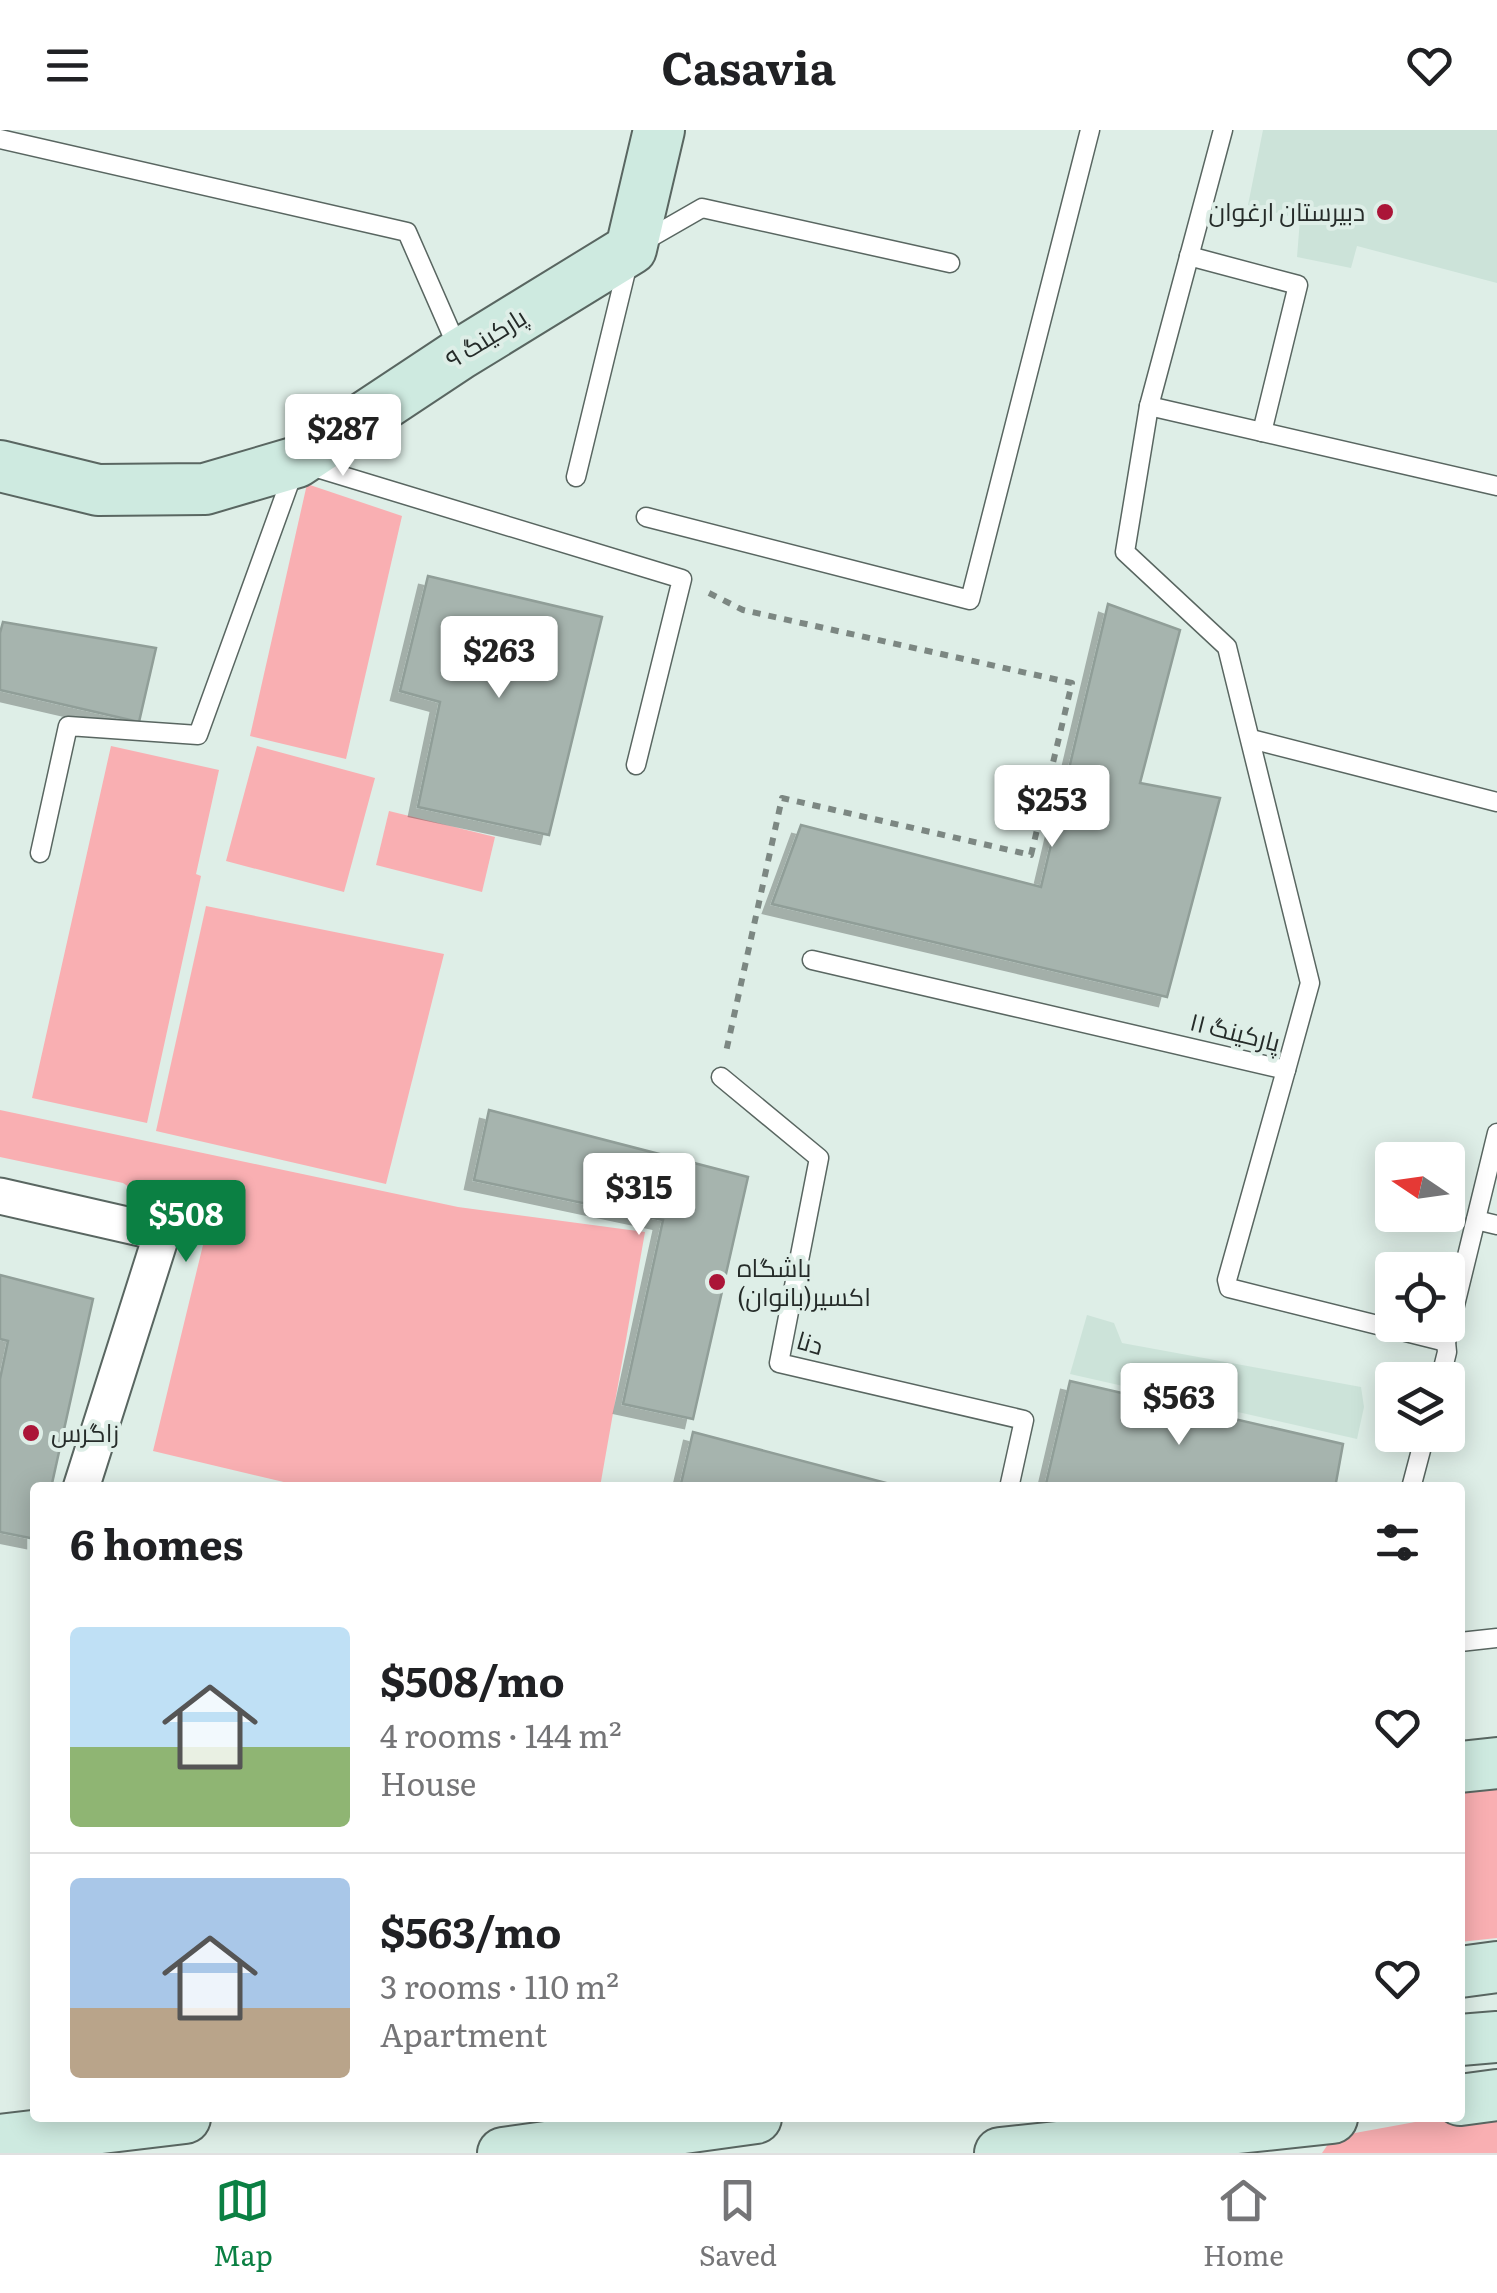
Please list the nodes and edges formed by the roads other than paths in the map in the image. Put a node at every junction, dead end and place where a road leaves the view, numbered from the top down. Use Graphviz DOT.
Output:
graph roads {
  1 [pos="659,130"];
  2 [pos="1090,130"];
  3 [pos="1223,130"];
  4 [pos="0,139"];
  5 [pos="631,248"];
  6 [pos="1190,256"];
  7 [pos="950,263"];
  8 [pos="460,354"];
  9 [pos="1150,406"];
  10 [pos="1262,432"];
  11 [pos="297,462"];
  12 [pos="0,466"];
  13 [pos="576,477"];
  14 [pos="1497,486"];
  15 [pos="646,517"];
  16 [pos="1251,740"];
  17 [pos="636,764"];
  18 [pos="1497,802"];
  19 [pos="40,854"];
  20 [pos="812,960"];
  21 [pos="1286,1070"];
  22 [pos="721,1077"];
  23 [pos="1497,1133"];
  24 [pos="0,1196"];
  25 [pos="1476,1220"];
  26 [pos="1497,1225"];
  27 [pos="1465,1265"];
  28 [pos="1375,1324"];
  29 [pos="1446,1342"];
  30 [pos="1444,1362"];
  31 [pos="1421,1452"];
  32 [pos="83,1482"];
  33 [pos="1009,1482"];
  34 [pos="1413,1482"];
  35 [pos="1497,1638"];
  36 [pos="1465,1641"];
  37 [pos="1497,1763"];
  38 [pos="1465,1766"];
  39 [pos="1497,1967"];
  40 [pos="1465,1971"];
  41 [pos="1497,2036"];
  42 [pos="1465,2039"];
  43 [pos="1497,2095"];
  44 [pos="1465,2099"];
  45 [pos="111,2122"];
  46 [pos="727,2122"];
  47 [pos="1304,2131"];
  48 [pos="0,2140"];
  49 [pos="596,2140"];
  50 [pos="1054,2150"];
  51 [pos="503,2153"];
  52 [pos="646,2153"];
  53 [pos="1000,2153"];
  1 -- 5 [label="street"];
  2 -- 15 [label="lane"];
  3 -- 6 [label="lane"];
  4 -- 8 [label="lane"];
  5 -- 7 [label="lane"];
  5 -- 8 [label="street, پارکینگ ۹"];
  5 -- 13 [label="lane"];
  6 -- 9 [label="lane"];
  6 -- 10 [label="lane"];
  8 -- 11 [label="street, پارکینگ ۹"];
  9 -- 10 [label="lane"];
  9 -- 16 [label="lane"];
  10 -- 14 [label="lane"];
  11 -- 12 [label="street, پارکینگ ۹"];
  11 -- 17 [label="lane"];
  11 -- 19 [label="lane"];
  16 -- 18 [label="lane"];
  16 -- 21 [label="lane"];
  20 -- 21 [label="lane, پارکینگ ۱۱"];
  21 -- 28 [label="lane, پارکینگ ۱۱"];
  22 -- 33 [label="lane, دنا"];
  23 -- 25 [label="lane"];
  24 -- 32 [label="street"];
  25 -- 26 [label="lane"];
  25 -- 27 [label="lane"];
  29 -- 30 [label="lane"];
  31 -- 34 [label="lane"];
  35 -- 36 [label="lane"];
  37 -- 38 [label="street"];
  39 -- 40 [label="street"];
  41 -- 42 [label="street"];
  43 -- 44 [label="street"];
  45 -- 48 [label="street"];
  46 -- 49 [label="street"];
  47 -- 50 [label="street"];
  49 -- 51 [label="street"];
  49 -- 52 [label="street"];
  50 -- 53 [label="street"];
}
